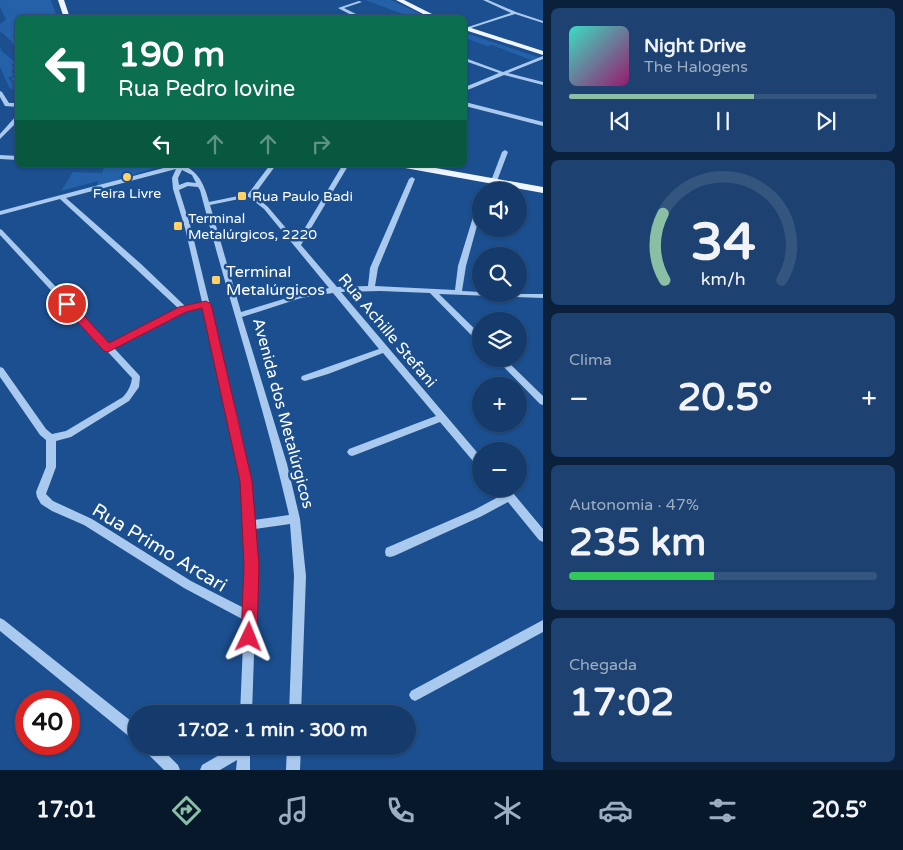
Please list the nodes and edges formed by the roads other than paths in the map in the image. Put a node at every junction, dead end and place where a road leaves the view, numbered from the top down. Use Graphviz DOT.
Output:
graph roads {
  1 [pos="61,0"];
  2 [pos="400,0"];
  3 [pos="485,0"];
  4 [pos="360,2"];
  5 [pos="515,13"];
  6 [pos="66,15"];
  7 [pos="355,15"];
  8 [pos="431,15"];
  9 [pos="543,22"];
  10 [pos="467,28"];
  11 [pos="467,28"];
  12 [pos="543,53"];
  13 [pos="543,57"];
  14 [pos="467,60"];
  15 [pos="502,74"];
  16 [pos="467,84"];
  17 [pos="543,84"];
  18 [pos="473,86"];
  19 [pos="467,88"];
  20 [pos="0,93"];
  21 [pos="7,105"];
  22 [pos="15,105"];
  23 [pos="467,105"];
  24 [pos="15,120"];
  25 [pos="543,124"];
  26 [pos="0,137"];
  27 [pos="505,152"];
  28 [pos="0,157"];
  29 [pos="15,158"];
  30 [pos="173,167"];
  31 [pos="179,167"];
  32 [pos="183,167"];
  33 [pos="271,167"];
  34 [pos="344,167"];
  35 [pos="439,168"];
  36 [pos="412,179"];
  37 [pos="494,181"];
  38 [pos="201,185"];
  39 [pos="176,189"];
  40 [pos="543,190"];
  41 [pos="250,195"];
  42 [pos="62,198"];
  43 [pos="207,204"];
  44 [pos="0,213"];
  45 [pos="0,231"];
  46 [pos="472,232"];
  47 [pos="298,245"];
  48 [pos="371,288"];
  49 [pos="336,290"];
  50 [pos="434,292"];
  51 [pos="458,293"];
  52 [pos="472,294"];
  53 [pos="527,295"];
  54 [pos="543,296"];
  55 [pos="206,304"];
  56 [pos="182,309"];
  57 [pos="239,315"];
  58 [pos="472,331"];
  59 [pos="108,348"];
  60 [pos="384,350"];
  61 [pos="508,367"];
  62 [pos="0,370"];
  63 [pos="304,378"];
  64 [pos="543,402"];
  65 [pos="441,418"];
  66 [pos="52,438"];
  67 [pos="352,452"];
  68 [pos="472,454"];
  69 [pos="499,497"];
  70 [pos="510,497"];
  71 [pos="295,519"];
  72 [pos="250,525"];
  73 [pos="543,537"];
  74 [pos="390,552"];
  75 [pos="250,617"];
  76 [pos="0,624"];
  77 [pos="543,626"];
  78 [pos="415,695"];
  79 [pos="246,705"];
  80 [pos="296,705"];
  81 [pos="128,727"];
  82 [pos="159,755"];
  83 [pos="232,755"];
  84 [pos="245,755"];
  85 [pos="294,755"];
  86 [pos="173,770"];
  87 [pos="207,770"];
  88 [pos="242,770"];
  89 [pos="293,770"];
  1 -- 6 [label="main road"];
  2 -- 8 [label="main road"];
  3 -- 5 [label="street"];
  4 -- 7 [label="street"];
  5 -- 9 [label="street"];
  5 -- 10 [label="street"];
  11 -- 12 [label="main road"];
  13 -- 15 [label="street"];
  14 -- 15 [label="street"];
  15 -- 17 [label="street"];
  15 -- 18 [label="street"];
  16 -- 18 [label="street"];
  18 -- 19 [label="street"];
  20 -- 21 [label="street"];
  21 -- 22 [label="street"];
  21 -- 24 [label="street"];
  23 -- 25 [label="street"];
  24 -- 26 [label="street"];
  27 -- 37 [label="street"];
  28 -- 29 [label="street"];
  30 -- 42 [label="street"];
  31 -- 39 [label="street"];
  32 -- 38 [label="street, Avenida dos Metalúrgicos"];
  33 -- 41 [label="street"];
  34 -- 47 [label="street"];
  35 -- 37 [label="main road"];
  36 -- 48 [label="street"];
  37 -- 40 [label="main road"];
  38 -- 39 [label="street"];
  38 -- 43 [label="street, Avenida dos Metalúrgicos"];
  39 -- 55 [label="street"];
  41 -- 43 [label="street"];
  41 -- 47 [label="street, Rua Achille Stefani"];
  42 -- 44 [label="street"];
  42 -- 56 [label="street"];
  43 -- 57 [label="street, Avenida dos Metalúrgicos"];
  45 -- 59 [label="street"];
  46 -- 51 [label="street"];
  47 -- 49 [label="street, Rua Achille Stefani"];
  48 -- 49 [label="street"];
  48 -- 50 [label="street"];
  49 -- 57 [label="street"];
  49 -- 60 [label="street, Rua Achille Stefani"];
  50 -- 51 [label="street"];
  50 -- 58 [label="street"];
  51 -- 52 [label="street"];
  53 -- 54 [label="street"];
  55 -- 56 [label="street"];
  55 -- 72 [label="street"];
  56 -- 59 [label="street"];
  57 -- 71 [label="street, Avenida dos Metalúrgicos"];
  59 -- 66 [label="street"];
  60 -- 63 [label="street"];
  60 -- 65 [label="street, Rua Achille Stefani"];
  61 -- 64 [label="street"];
  62 -- 66 [label="street"];
  65 -- 67 [label="street"];
  65 -- 68 [label="street, Rua Achille Stefani"];
  66 -- 75 [label="street, Rua Primo Arcari"];
  69 -- 74 [label="street"];
  70 -- 73 [label="street"];
  71 -- 72 [label="street"];
  71 -- 80 [label="street, Avenida dos Metalúrgicos"];
  72 -- 75 [label="street"];
  75 -- 79 [label="street"];
  76 -- 81 [label="street"];
  77 -- 78 [label="street"];
  82 -- 86 [label="street"];
  83 -- 87 [label="street"];
  84 -- 88 [label="street"];
  85 -- 89 [label="street"];
}
